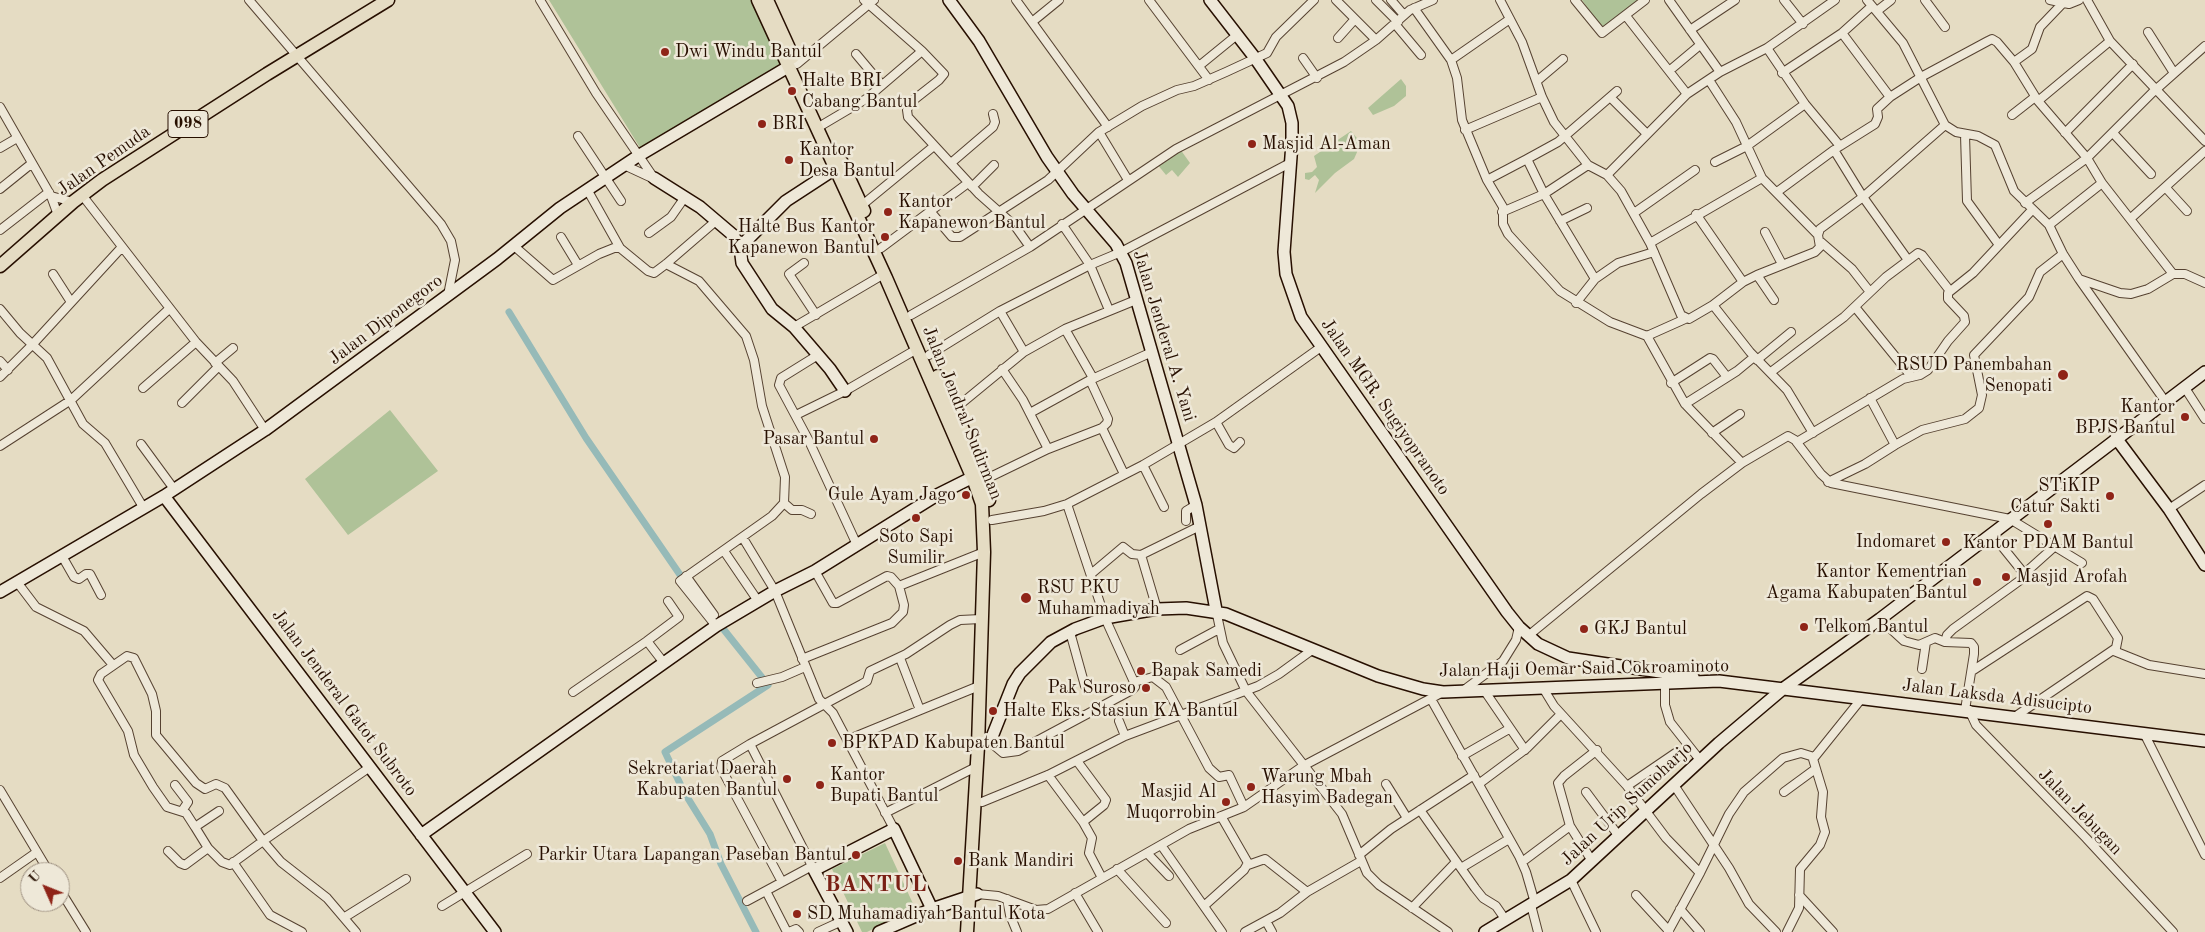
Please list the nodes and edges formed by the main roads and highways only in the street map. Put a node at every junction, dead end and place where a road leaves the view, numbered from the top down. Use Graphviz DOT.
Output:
graph roads {
  1 [pos="388,0"];
  2 [pos="758,0"];
  3 [pos="767,0"];
  4 [pos="949,0"];
  5 [pos="1210,0"];
  6 [pos="792,65"];
  7 [pos="820,126"];
  8 [pos="835,169"];
  9 [pos="654,178"];
  10 [pos="740,247"];
  11 [pos="0,266"];
  12 [pos="889,279"];
  13 [pos="923,352"];
  14 [pos="2205,372"];
  15 [pos="845,391"];
  16 [pos="2116,438"];
  17 [pos="978,478"];
  18 [pos="169,493"];
  19 [pos="2205,565"];
  20 [pos="986,591"];
  21 [pos="0,592"];
  22 [pos="1216,610"];
  23 [pos="1814,666"];
  24 [pos="1719,681"];
  25 [pos="1752,685"];
  26 [pos="1784,688"];
  27 [pos="1821,692"];
  28 [pos="1756,710"];
  29 [pos="2205,741"];
  30 [pos="987,742"];
  31 [pos="421,835"];
  32 [pos="973,895"];
  33 [pos="932,909"];
  34 [pos="844,927"];
  35 [pos="495,932"];
  36 [pos="878,932"];
  37 [pos="967,932"];
  38 [pos="975,932"];
  39 [pos="1485,932"];
  1 -- 11 [label="main road, Jalan Pemuda / 098"];
  2 -- 6 [label="main road, Jalan Jendral Sudirman"];
  3 -- 6 [label="main road, Jalan Jendral Sudirman"];
  4 -- 22 [label="main road, Jalan Jenderal A. Yani"];
  5 -- 24 [label="main road, Jalan MGR. Sugiyopranoto"];
  6 -- 7 [label="main road, Jalan Jendral Sudirman"];
  6 -- 18 [label="main road, Jalan Diponegoro"];
  7 -- 8 [label="main road, Jalan Jendral Sudirman"];
  7 -- 12 [label="main road, Jalan Jendral Sudirman"];
  8 -- 10 [label="main road"];
  8 -- 12 [label="main road, Jalan Jendral Sudirman"];
  9 -- 10 [label="main road"];
  10 -- 15 [label="main road"];
  12 -- 13 [label="main road, Jalan Jendral Sudirman"];
  12 -- 13 [label="main road, Jalan Jendral Sudirman"];
  13 -- 17 [label="main road, Jalan Jendral Sudirman"];
  14 -- 16 [label="main road, Jalan Urip Sumoharjo"];
  16 -- 19 [label="main road"];
  16 -- 23 [label="main road, Jalan Urip Sumoharjo"];
  17 -- 20 [label="main road, Jalan Jendral Sudirman"];
  17 -- 20 [label="main road, Jalan Jendral Sudirman"];
  17 -- 31 [label="main road"];
  18 -- 21 [label="main road, Jalan Diponegoro"];
  18 -- 31 [label="main road, Jalan Jenderal Gatot Subroto"];
  20 -- 30 [label="main road, Jalan Jendral Sudirman"];
  20 -- 32 [label="main road, Jalan Jendral Sudirman"];
  22 -- 24 [label="main road, Jalan Haji Oemar Said Cokroaminoto"];
  22 -- 30 [label="main road, Jalan Haji Oemar Said Cokroaminoto"];
  23 -- 26 [label="main road, Jalan Urip Sumoharjo"];
  23 -- 27 [label="main road"];
  24 -- 25 [label="main road, Jalan Haji Oemar Said Cokroaminoto"];
  25 -- 26 [label="main road, Jalan Haji Oemar Said Cokroaminoto"];
  25 -- 28 [label="main road"];
  26 -- 27 [label="main road, Jalan Laksda Adisucipto"];
  26 -- 28 [label="main road, Jalan Urip Sumoharjo"];
  27 -- 29 [label="main road, Jalan Laksda Adisucipto"];
  28 -- 39 [label="main road, Jalan Urip Sumoharjo"];
  30 -- 32 [label="main road, Jalan Jendral Sudirman"];
  31 -- 35 [label="main road, Jalan Jenderal Gatot Subroto"];
  32 -- 33 [label="main road"];
  32 -- 37 [label="main road, Jalan Jendral Sudirman"];
  32 -- 38 [label="main road, Jalan Jendral Sudirman"];
  33 -- 34 [label="main road"];
  33 -- 36 [label="main road"];
}
